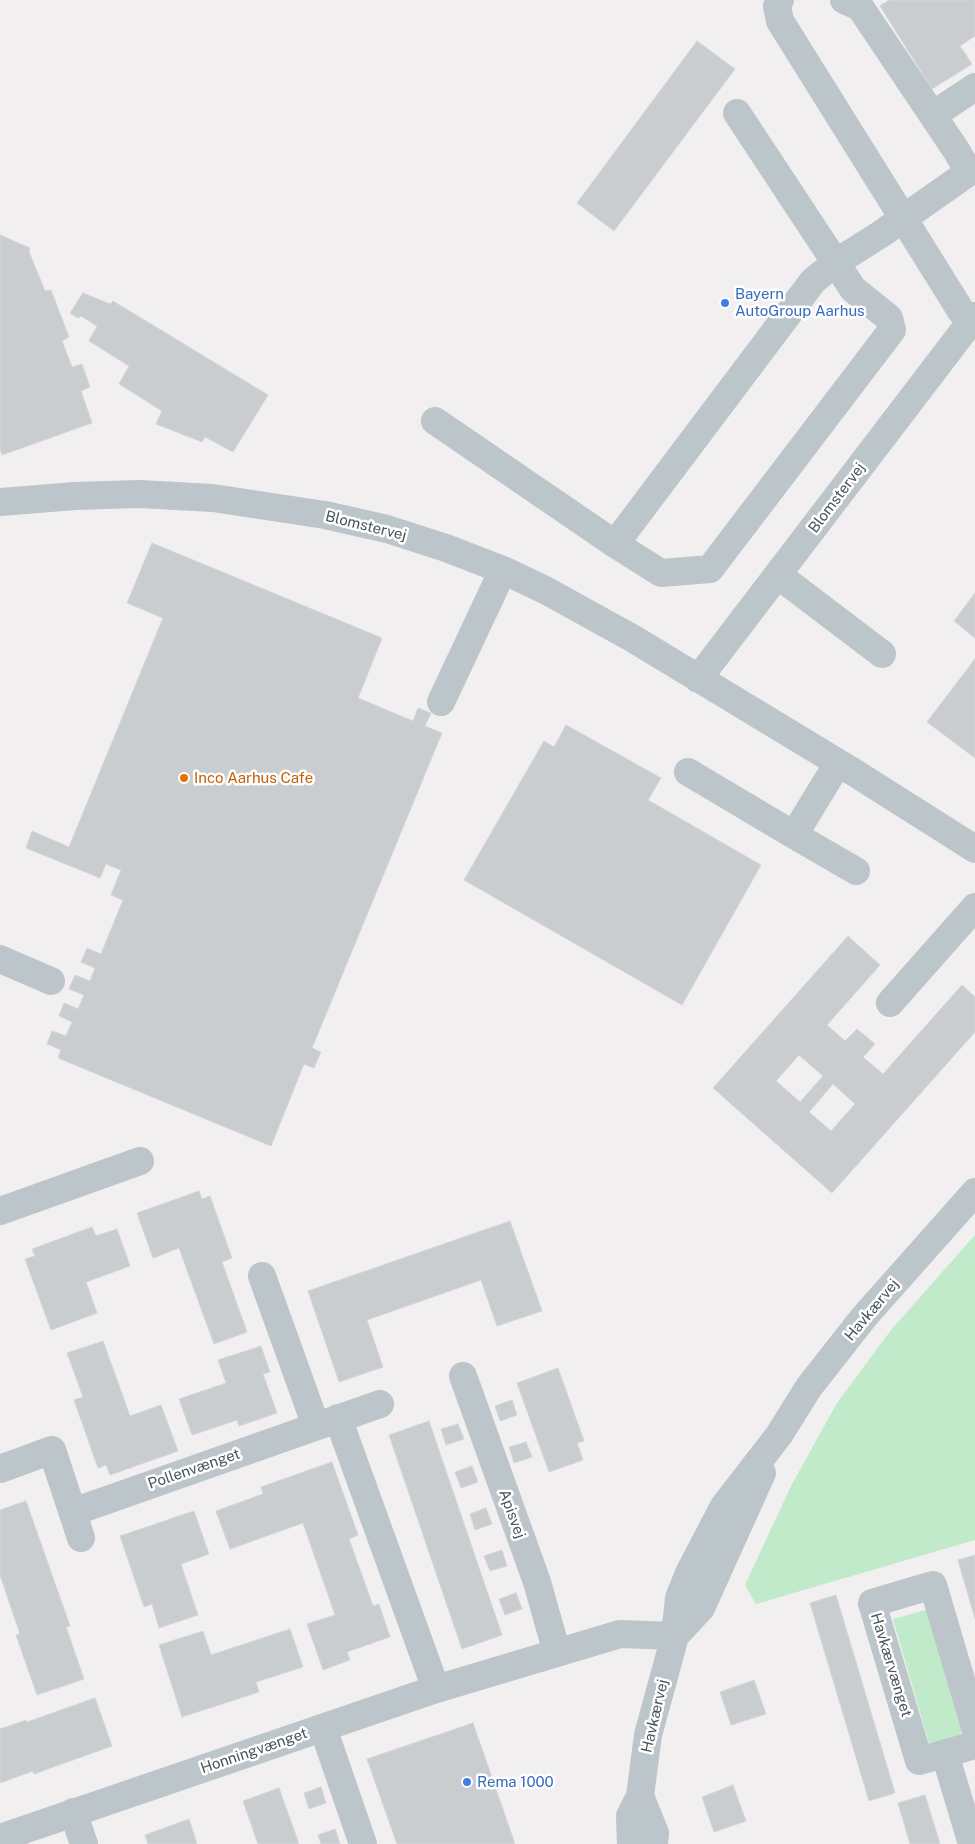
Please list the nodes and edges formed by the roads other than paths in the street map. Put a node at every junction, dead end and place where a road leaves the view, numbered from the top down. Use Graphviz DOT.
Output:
graph roads {
  1 [pos="780,0"];
  2 [pos="857,2"];
  3 [pos="975,87"];
  4 [pos="737,113"];
  5 [pos="933,115"];
  6 [pos="972,170"];
  7 [pos="903,219"];
  8 [pos="835,263"];
  9 [pos="974,320"];
  10 [pos="435,422"];
  11 [pos="0,502"];
  12 [pos="615,544"];
  13 [pos="503,570"];
  14 [pos="778,575"];
  15 [pos="882,654"];
  16 [pos="698,679"];
  17 [pos="441,702"];
  18 [pos="838,763"];
  19 [pos="688,772"];
  20 [pos="794,836"];
  21 [pos="975,849"];
  22 [pos="856,872"];
  23 [pos="975,907"];
  24 [pos="0,959"];
  25 [pos="51,981"];
  26 [pos="890,1003"];
  27 [pos="140,1161"];
  28 [pos="975,1192"];
  29 [pos="0,1211"];
  30 [pos="262,1276"];
  31 [pos="463,1376"];
  32 [pos="380,1404"];
  33 [pos="327,1422"];
  34 [pos="0,1469"];
  35 [pos="73,1512"];
  36 [pos="81,1538"];
  37 [pos="675,1636"];
  38 [pos="557,1653"];
  39 [pos="436,1689"];
  40 [pos="975,1727"];
  41 [pos="323,1728"];
  42 [pos="975,1745"];
  43 [pos="945,1754"];
  44 [pos="640,1796"];
  45 [pos="72,1812"];
  46 [pos="0,1838"];
  47 [pos="84,1844"];
  48 [pos="363,1844"];
  49 [pos="631,1844"];
  50 [pos="654,1844"];
  51 [pos="972,1844"];
  1 -- 7 [label="street"];
  2 -- 5 [label="street"];
  3 -- 5 [label="street"];
  4 -- 8 [label="street"];
  5 -- 6 [label="street"];
  6 -- 7 [label="street"];
  7 -- 8 [label="street"];
  7 -- 9 [label="street"];
  8 -- 12 [label="street"];
  8 -- 12 [label="street"];
  9 -- 14 [label="street, Blomstervej"];
  10 -- 12 [label="street"];
  11 -- 13 [label="street, Blomstervej"];
  13 -- 16 [label="street, Blomstervej"];
  13 -- 17 [label="street"];
  14 -- 15 [label="street"];
  14 -- 16 [label="street, Blomstervej"];
  16 -- 18 [label="street, Blomstervej"];
  18 -- 20 [label="street"];
  18 -- 21 [label="street, Blomstervej"];
  19 -- 20 [label="street"];
  20 -- 22 [label="street"];
  23 -- 26 [label="street"];
  24 -- 25 [label="street"];
  27 -- 29 [label="street"];
  28 -- 37 [label="street, Havkærvej"];
  30 -- 33 [label="street"];
  31 -- 38 [label="street, Apisvej"];
  32 -- 33 [label="street, Pollenvænget"];
  33 -- 35 [label="street, Pollenvænget"];
  33 -- 39 [label="street"];
  34 -- 35 [label="street"];
  35 -- 36 [label="street"];
  37 -- 38 [label="street, Honningvænget"];
  37 -- 44 [label="street, Havkærvej"];
  38 -- 39 [label="street, Honningvænget"];
  39 -- 41 [label="street, Honningvænget"];
  40 -- 43 [label="street, Havkærvænget"];
  41 -- 45 [label="street, Honningvænget"];
  41 -- 48 [label="street"];
  42 -- 43 [label="street, Havkærvænget"];
  43 -- 51 [label="street"];
  44 -- 49 [label="street, Havkærvej"];
  44 -- 50 [label="street, Havkærvej"];
  45 -- 46 [label="street, Honningvænget"];
  45 -- 47 [label="street"];
}
